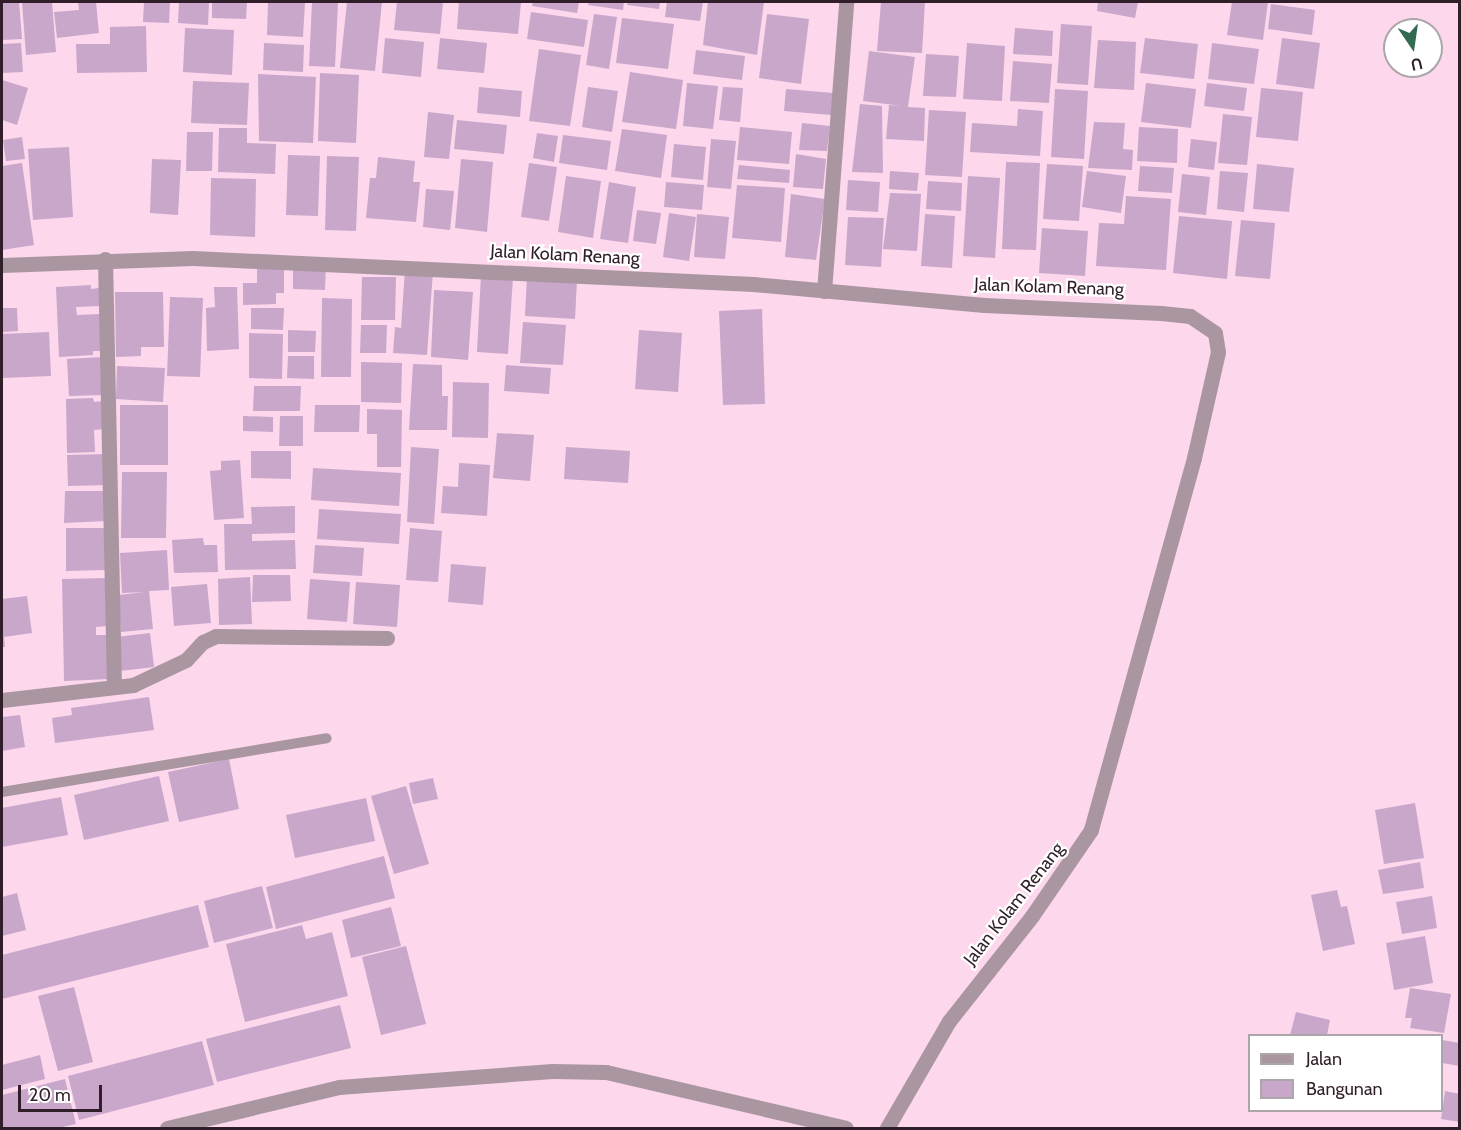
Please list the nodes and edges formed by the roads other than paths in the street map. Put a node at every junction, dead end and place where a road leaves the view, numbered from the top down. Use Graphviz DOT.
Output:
graph roads {
  1 [pos="846,2"];
  2 [pos="105,259"];
  3 [pos="2,265"];
  4 [pos="824,291"];
  5 [pos="387,638"];
  6 [pos="114,687"];
  7 [pos="2,700"];
  8 [pos="327,738"];
  9 [pos="2,792"];
  10 [pos="204,1124"];
  11 [pos="167,1128"];
  12 [pos="846,1128"];
  13 [pos="887,1128"];
  1 -- 4 [label="street"];
  2 -- 3 [label="street, Jalan Kolam Renang"];
  2 -- 4 [label="street, Jalan Kolam Renang"];
  2 -- 6 [label="street"];
  4 -- 13 [label="street, Jalan Kolam Renang"];
  5 -- 6 [label="street"];
  6 -- 7 [label="street"];
  8 -- 9 [label="lane"];
  10 -- 11 [label="street"];
  10 -- 12 [label="street"];
}
